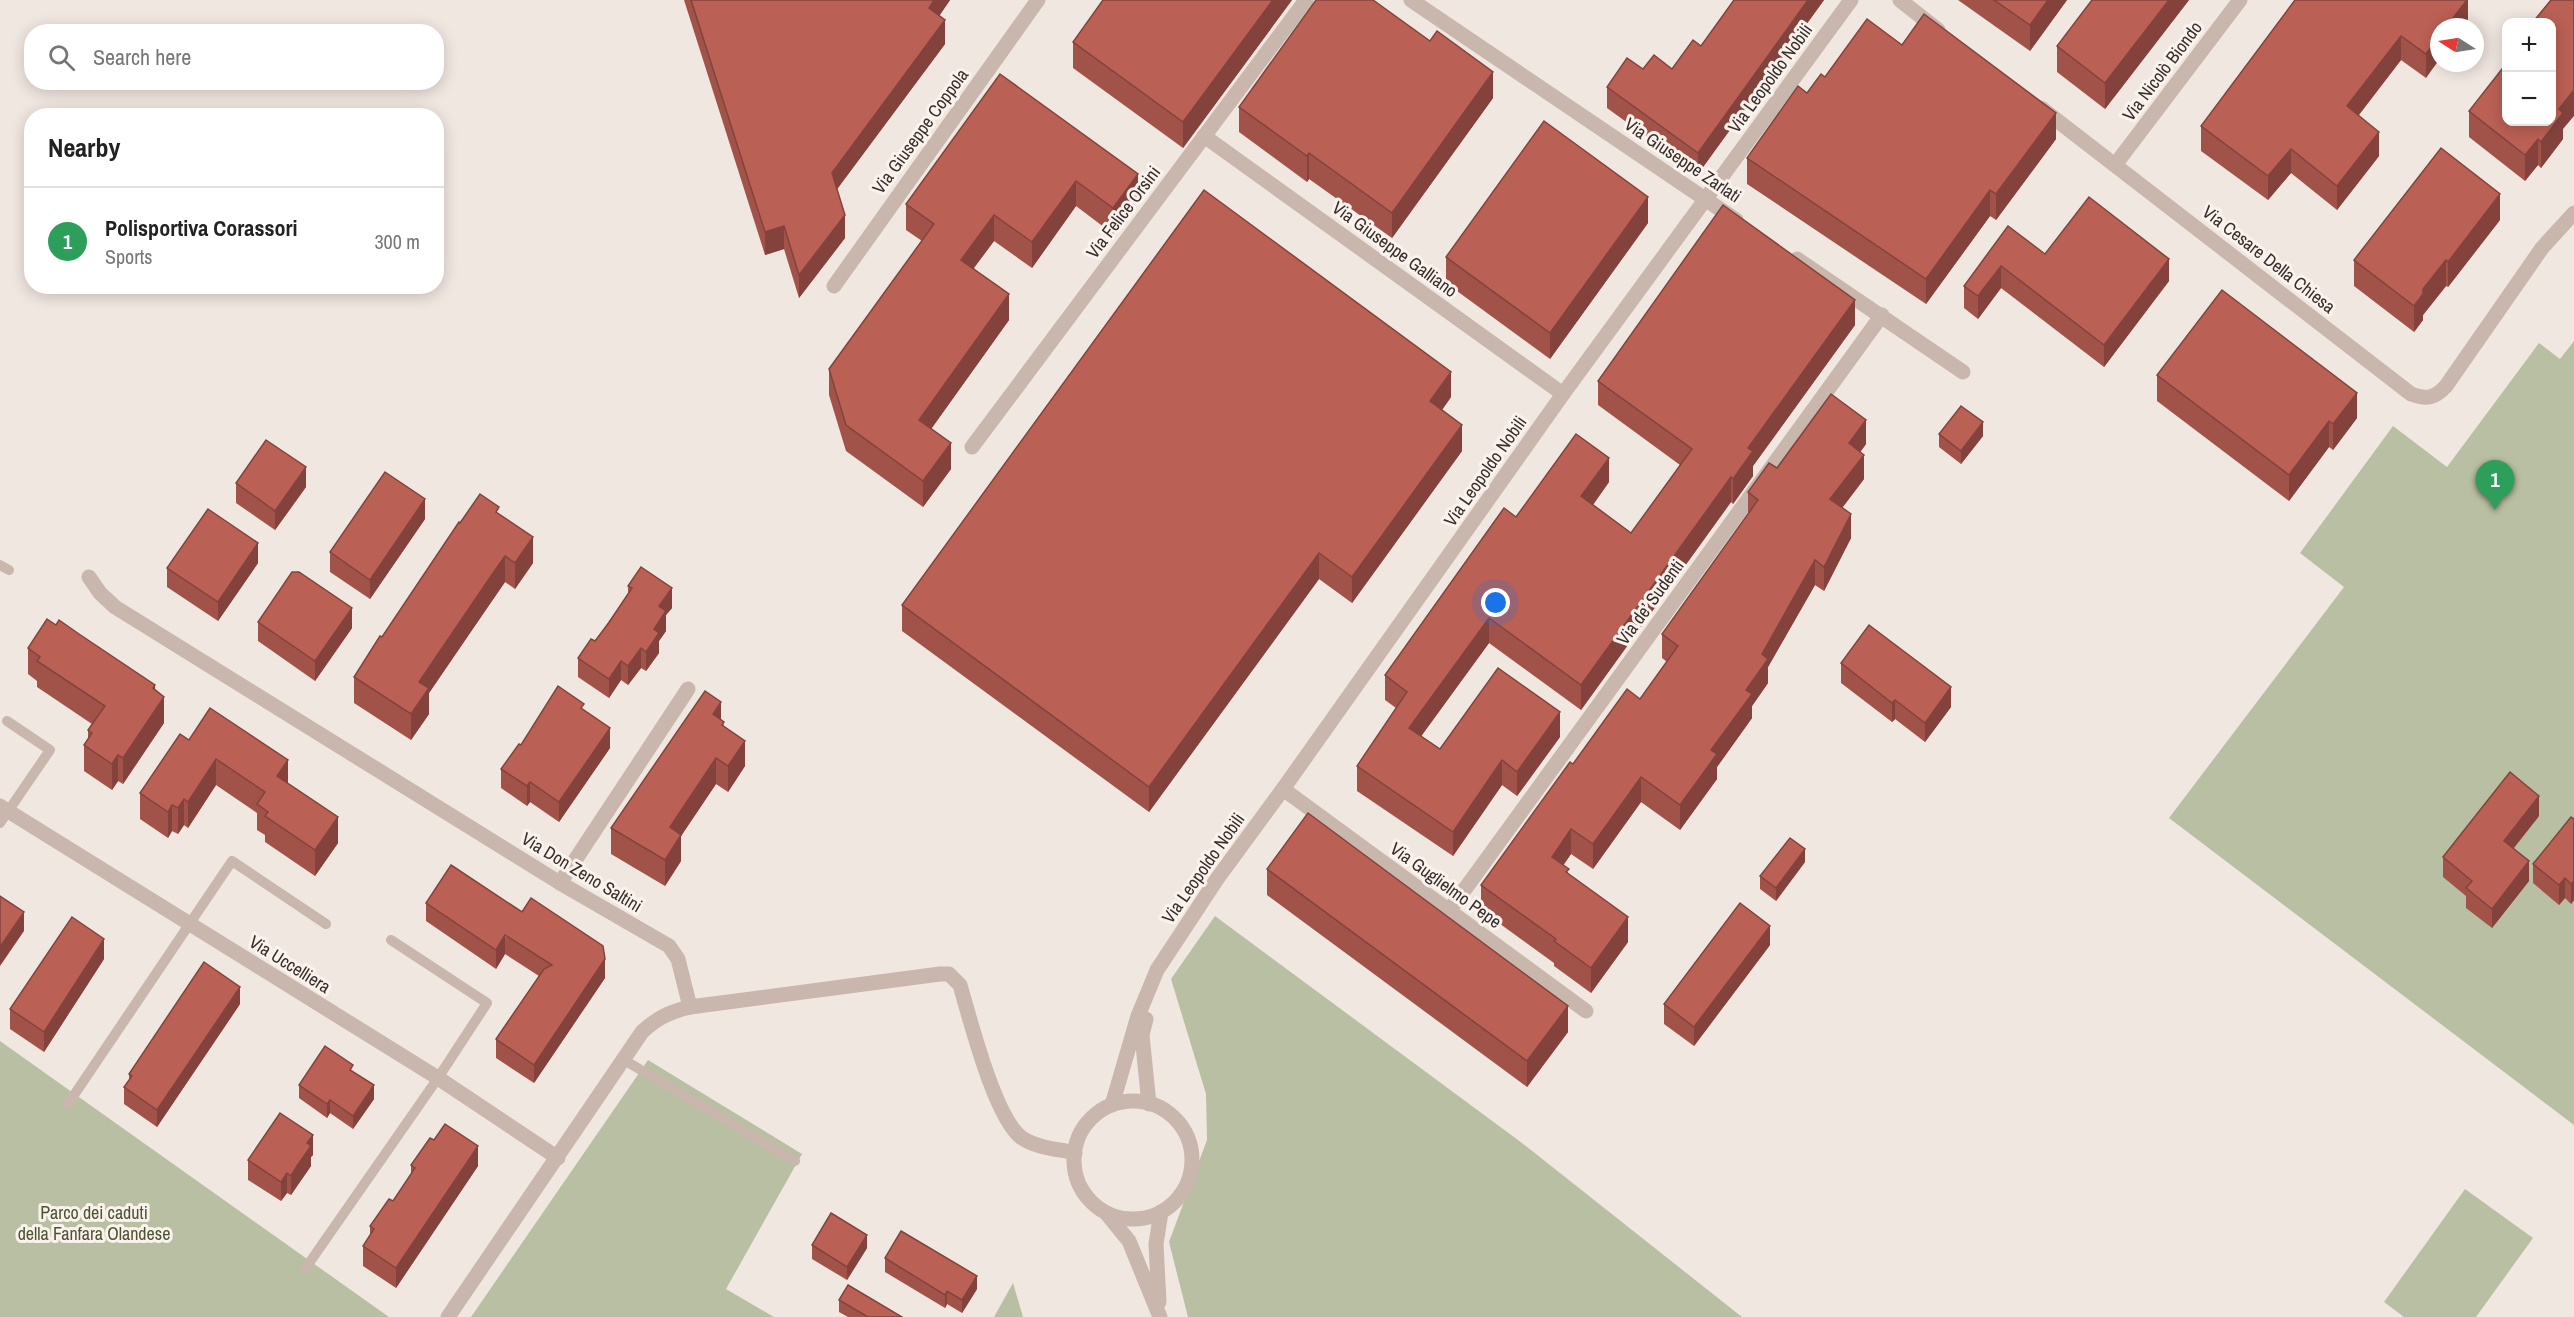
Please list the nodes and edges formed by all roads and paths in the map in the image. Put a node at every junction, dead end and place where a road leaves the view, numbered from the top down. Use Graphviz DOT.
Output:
graph roads {
  1 [pos="1038,0"];
  2 [pos="1306,0"];
  3 [pos="1411,0"];
  4 [pos="1851,0"];
  5 [pos="1900,0"];
  6 [pos="2240,0"];
  7 [pos="1947,36"];
  8 [pos="2031,101"];
  9 [pos="1204,136"];
  10 [pos="2115,165"];
  11 [pos="1706,200"];
  12 [pos="2574,213"];
  13 [pos="1745,225"];
  14 [pos="1784,251"];
  15 [pos="834,286"];
  16 [pos="1882,315"];
  17 [pos="1963,372"];
  18 [pos="1563,394"];
  19 [pos="972,447"];
  20 [pos="88,577"];
  21 [pos="688,689"];
  22 [pos="7,721"];
  23 [pos="1283,789"];
  24 [pos="3,813"];
  25 [pos="560,883"];
  26 [pos="1449,911"];
  27 [pos="189,924"];
  28 [pos="326,924"];
  29 [pos="391,940"];
  30 [pos="1157,969"];
  31 [pos="690,1007"];
  32 [pos="1586,1011"];
  33 [pos="624,1060"];
  34 [pos="438,1078"];
  35 [pos="68,1104"];
  36 [pos="1149,1104"];
  37 [pos="1112,1105"];
  38 [pos="1075,1153"];
  39 [pos="558,1158"];
  40 [pos="795,1161"];
  41 [pos="1161,1212"];
  42 [pos="1107,1213"];
  43 [pos="305,1269"];
  44 [pos="1160,1316"];
  45 [pos="448,1317"];
  1 -- 15 [label="street, Via Giuseppe Coppola"];
  2 -- 9 [label="street, Via Felice Orsini"];
  3 -- 11 [label="street, Via Giuseppe Zarlati"];
  4 -- 11 [label="street, Via Leopoldo Nobili"];
  5 -- 7 [label="street"];
  6 -- 10 [label="street, Via Nicolò Biondo"];
  8 -- 10 [label="street, Via Cesare Della Chiesa"];
  9 -- 18 [label="street, Via Giuseppe Galliano"];
  9 -- 19 [label="street, Via Felice Orsini"];
  10 -- 12 [label="street, Via Cesare Della Chiesa"];
  11 -- 13 [label="street, Via Giuseppe Zarlati"];
  11 -- 18 [label="street, Via Leopoldo Nobili"];
  14 -- 16 [label="street"];
  16 -- 17 [label="street"];
  16 -- 26 [label="street, Via de’ Sudenti"];
  18 -- 23 [label="street, Via Leopoldo Nobili"];
  20 -- 25 [label="street, Via Don Zeno Saltini"];
  21 -- 25 [label="street"];
  22 -- 24 [label="lane"];
  23 -- 26 [label="street, Via Guglielmo Pepe"];
  23 -- 30 [label="street, Via Leopoldo Nobili"];
  24 -- 27 [label="street, Via Uccelliera"];
  25 -- 31 [label="street, Via Don Zeno Saltini"];
  26 -- 32 [label="street, Via Guglielmo Pepe"];
  27 -- 28 [label="lane"];
  27 -- 34 [label="street, Via Uccelliera"];
  27 -- 35 [label="lane"];
  29 -- 34 [label="lane"];
  30 -- 36 [label="street, Via Leopoldo Nobili"];
  30 -- 37 [label="street, Via Leopoldo Nobili"];
  31 -- 33 [label="street"];
  31 -- 38 [label="street"];
  33 -- 39 [label="street"];
  33 -- 40 [label="lane"];
  34 -- 39 [label="street, Via Uccelliera"];
  34 -- 43 [label="lane"];
  36 -- 37 [label="street"];
  36 -- 41 [label="street"];
  37 -- 38 [label="street"];
  38 -- 42 [label="street"];
  39 -- 45 [label="street"];
  41 -- 42 [label="street"];
  41 -- 44 [label="street"];
  42 -- 44 [label="street"];
}
